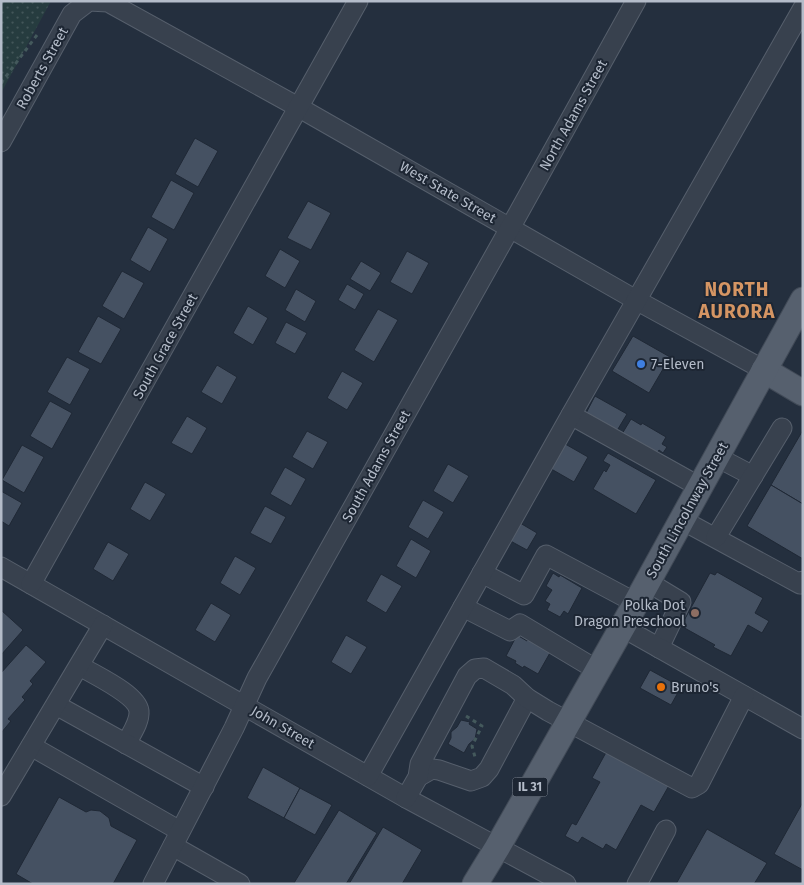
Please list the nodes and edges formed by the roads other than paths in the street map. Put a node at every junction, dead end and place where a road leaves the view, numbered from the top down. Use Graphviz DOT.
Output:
graph roads {
  1 [pos="89,1"];
  2 [pos="358,1"];
  3 [pos="636,1"];
  4 [pos="803,8"];
  5 [pos="298,107"];
  6 [pos="1,142"];
  7 [pos="510,228"];
  8 [pos="636,300"];
  9 [pos="803,300"];
  10 [pos="764,370"];
  11 [pos="803,392"];
  12 [pos="571,415"];
  13 [pos="782,428"];
  14 [pos="716,457"];
  15 [pos="753,476"];
  16 [pos="700,487"];
  17 [pos="682,520"];
  18 [pos="716,537"];
  19 [pos="1,567"];
  20 [pos="482,572"];
  21 [pos="803,581"];
  22 [pos="648,582"];
  23 [pos="31,584"];
  24 [pos="636,603"];
  25 [pos="463,607"];
  26 [pos="103,626"];
  27 [pos="622,627"];
  28 [pos="659,648"];
  29 [pos="80,666"];
  30 [pos="597,670"];
  31 [pos="744,696"];
  32 [pos="527,698"];
  33 [pos="56,705"];
  34 [pos="245,705"];
  35 [pos="568,722"];
  36 [pos="803,729"];
  37 [pos="126,744"];
  38 [pos="31,746"];
  39 [pos="368,776"];
  40 [pos="418,778"];
  41 [pos="204,787"];
  42 [pos="1,796"];
  43 [pos="406,798"];
  44 [pos="666,830"];
  45 [pos="176,838"];
  46 [pos="497,848"];
  47 [pos="560,882"];
  48 [pos="152,884"];
  49 [pos="240,884"];
  50 [pos="475,884"];
  51 [pos="637,884"];
  1 -- 5 [label="street, West State Street"];
  1 -- 6 [label="street, Roberts Street"];
  2 -- 5 [label="street, South Grace Street"];
  3 -- 7 [label="street, North Adams Street"];
  4 -- 8 [label="street"];
  5 -- 7 [label="street, West State Street"];
  5 -- 23 [label="street, South Grace Street"];
  7 -- 8 [label="street, West State Street"];
  7 -- 34 [label="street, South Adams Street"];
  8 -- 10 [label="street, West State Street"];
  8 -- 12 [label="street"];
  9 -- 10 [label="main road, IL 31"];
  10 -- 11 [label="main road, West State Street"];
  10 -- 14 [label="main road, South Lincolnway Street / IL 31"];
  12 -- 16 [label="street"];
  12 -- 20 [label="street"];
  13 -- 15 [label="street"];
  14 -- 15 [label="street"];
  14 -- 16 [label="main road, South Lincolnway Street / IL 31"];
  15 -- 18 [label="street"];
  16 -- 17 [label="main road, South Lincolnway Street / IL 31"];
  17 -- 18 [label="street"];
  17 -- 22 [label="main road, South Lincolnway Street / IL 31"];
  18 -- 21 [label="street"];
  19 -- 23 [label="street, John Street"];
  20 -- 24 [label="street"];
  20 -- 25 [label="street"];
  22 -- 24 [label="main road, South Lincolnway Street / IL 31"];
  22 -- 28 [label="street"];
  23 -- 26 [label="street, John Street"];
  24 -- 27 [label="main road, South Lincolnway Street / IL 31"];
  25 -- 30 [label="street"];
  25 -- 39 [label="street"];
  26 -- 29 [label="street"];
  26 -- 34 [label="street, John Street"];
  27 -- 28 [label="street"];
  27 -- 30 [label="main road, South Lincolnway Street / IL 31"];
  28 -- 31 [label="street"];
  29 -- 33 [label="street"];
  29 -- 37 [label="street"];
  30 -- 35 [label="main road, South Lincolnway Street / IL 31"];
  31 -- 35 [label="street"];
  31 -- 36 [label="street"];
  32 -- 35 [label="street"];
  32 -- 40 [label="street"];
  32 -- 40 [label="street"];
  33 -- 37 [label="street"];
  33 -- 38 [label="street"];
  34 -- 39 [label="street, John Street"];
  34 -- 41 [label="street, South Adams Street"];
  35 -- 46 [label="main road, South Lincolnway Street / IL 31"];
  37 -- 41 [label="street"];
  38 -- 42 [label="street"];
  38 -- 45 [label="street"];
  39 -- 43 [label="street, John Street"];
  40 -- 43 [label="street"];
  41 -- 45 [label="street, South Adams Street"];
  43 -- 46 [label="street, John Street"];
  44 -- 51 [label="street"];
  45 -- 48 [label="street, South Adams Street"];
  45 -- 49 [label="street"];
  46 -- 47 [label="street, John Street"];
  46 -- 50 [label="main road, South Lincolnway Street / IL 31"];
}
